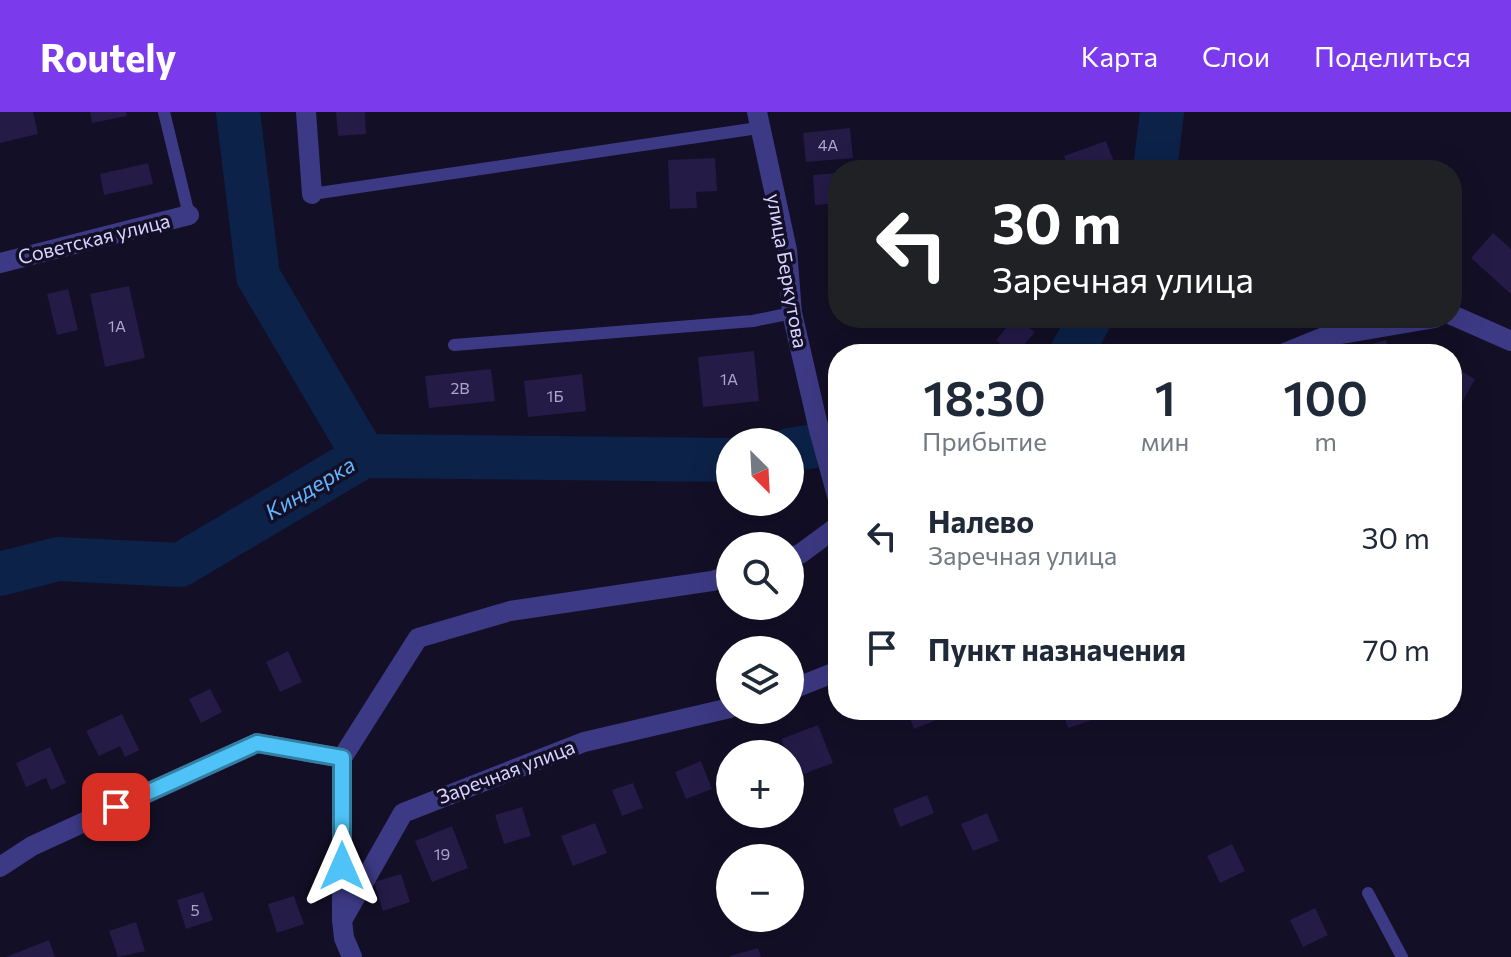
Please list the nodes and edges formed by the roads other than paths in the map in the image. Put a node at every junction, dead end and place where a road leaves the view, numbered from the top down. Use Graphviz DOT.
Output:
graph roads {
  1 [pos="164,112"];
  2 [pos="306,112"];
  3 [pos="758,116"];
  4 [pos="312,194"];
  5 [pos="189,215"];
  6 [pos="0,263"];
  7 [pos="792,313"];
  8 [pos="1462,319"];
  9 [pos="1377,328"];
  10 [pos="1511,341"];
  11 [pos="1307,344"];
  12 [pos="454,345"];
  13 [pos="828,467"];
  14 [pos="828,533"];
  15 [pos="804,551"];
  16 [pos="716,580"];
  17 [pos="828,675"];
  18 [pos="804,684"];
  19 [pos="716,711"];
  20 [pos="342,758"];
  21 [pos="0,867"];
  22 [pos="1368,893"];
  23 [pos="342,920"];
  24 [pos="352,957"];
  25 [pos="1402,957"];
  1 -- 5 [label="lane"];
  2 -- 4 [label="street"];
  3 -- 4 [label="lane"];
  3 -- 7 [label="street, улица Беркутова"];
  5 -- 6 [label="street, Советская улица"];
  7 -- 12 [label="lane"];
  7 -- 13 [label="street, улица Беркутова"];
  8 -- 10 [label="street"];
  9 -- 11 [label="street"];
  14 -- 15 [label="street"];
  16 -- 20 [label="street"];
  17 -- 18 [label="street"];
  19 -- 23 [label="street, Заречная улица"];
  20 -- 21 [label="street"];
  20 -- 23 [label="street"];
  22 -- 25 [label="lane"];
  23 -- 24 [label="street"];
}
